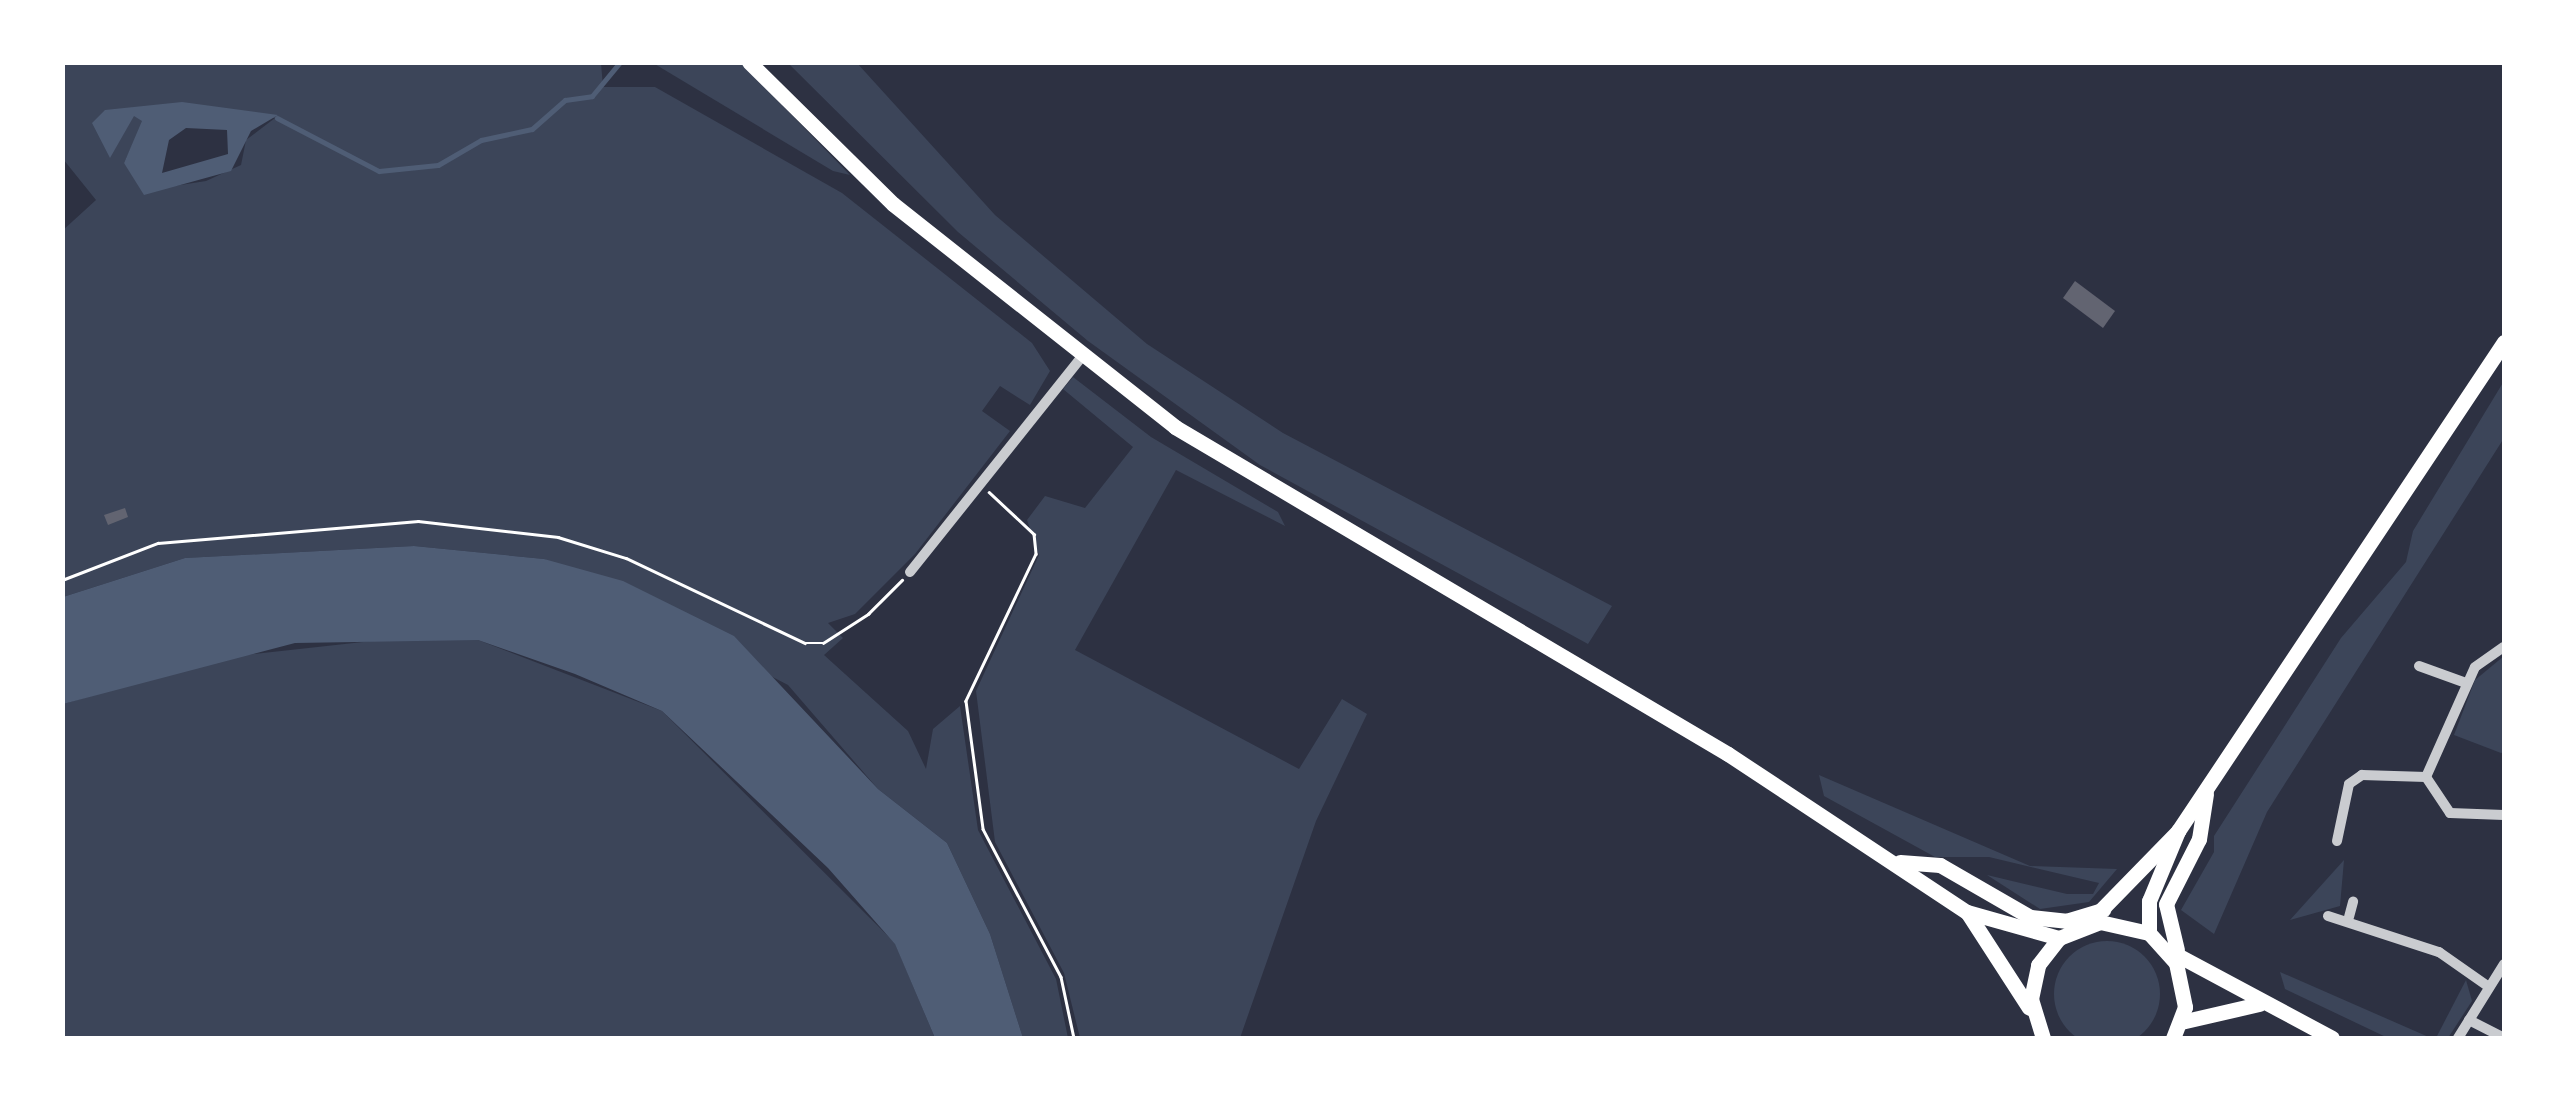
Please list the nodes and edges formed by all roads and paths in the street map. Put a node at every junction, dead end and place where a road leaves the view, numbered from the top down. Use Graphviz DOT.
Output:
graph roads {
  1 [pos="749,62"];
  2 [pos="2504,342"];
  3 [pos="1080,358"];
  4 [pos="982,484"];
  5 [pos="910,572"];
  6 [pos="62,580"];
  7 [pos="2504,648"];
  8 [pos="2419,666"];
  9 [pos="2466,683"];
  10 [pos="2426,777"];
  11 [pos="2207,790"];
  12 [pos="2504,815"];
  13 [pos="2178,831"];
  14 [pos="2337,840"];
  15 [pos="1896,862"];
  16 [pos="2352,902"];
  17 [pos="2103,910"];
  18 [pos="1966,912"];
  19 [pos="2328,916"];
  20 [pos="2349,917"];
  21 [pos="2083,925"];
  22 [pos="2149,933"];
  23 [pos="2060,938"];
  24 [pos="2175,954"];
  25 [pos="2504,964"];
  26 [pos="2490,987"];
  27 [pos="2019,989"];
  28 [pos="2259,1004"];
  29 [pos="2033,1016"];
  30 [pos="2469,1020"];
  31 [pos="2181,1022"];
  32 [pos="1074,1038"];
  33 [pos="2033,1038"];
  34 [pos="2043,1038"];
  35 [pos="2173,1038"];
  36 [pos="2332,1038"];
  37 [pos="2458,1038"];
  38 [pos="2504,1038"];
  1 -- 3 [label="main road"];
  2 -- 11 [label="main road"];
  3 -- 4 [label="street"];
  3 -- 15 [label="main road"];
  4 -- 5 [label="street"];
  4 -- 32 [label="path"];
  5 -- 6 [label="path"];
  7 -- 9 [label="street"];
  8 -- 9 [label="street"];
  9 -- 10 [label="street"];
  10 -- 12 [label="street"];
  10 -- 14 [label="street"];
  11 -- 13 [label="main road"];
  11 -- 24 [label="main road"];
  13 -- 17 [label="main road"];
  13 -- 22 [label="main road"];
  15 -- 17 [label="main road"];
  15 -- 18 [label="main road"];
  16 -- 20 [label="street"];
  17 -- 21 [label="main road"];
  18 -- 23 [label="main road"];
  18 -- 27 [label="main road"];
  19 -- 20 [label="street"];
  20 -- 26 [label="street"];
  21 -- 22 [label="main road"];
  21 -- 23 [label="main road"];
  22 -- 24 [label="main road"];
  23 -- 29 [label="main road"];
  24 -- 28 [label="main road"];
  24 -- 31 [label="main road"];
  25 -- 26 [label="street"];
  26 -- 30 [label="street"];
  27 -- 29 [label="main road"];
  27 -- 33 [label="main road"];
  28 -- 31 [label="main road"];
  28 -- 36 [label="main road"];
  29 -- 34 [label="main road"];
  30 -- 37 [label="street"];
  30 -- 38 [label="street"];
  31 -- 35 [label="main road"];
}
